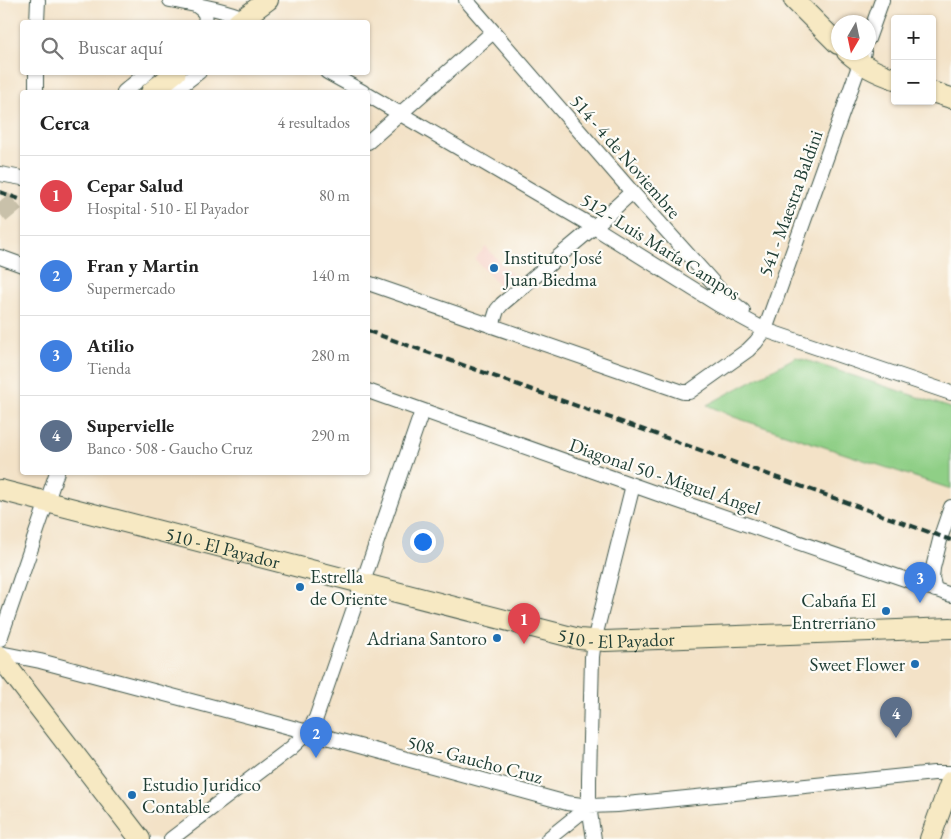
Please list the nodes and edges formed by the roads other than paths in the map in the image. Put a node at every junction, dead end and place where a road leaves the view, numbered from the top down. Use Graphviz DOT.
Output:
graph roads {
  1 [pos="38,0"];
  2 [pos="170,0"];
  3 [pos="466,0"];
  4 [pos="794,0"];
  5 [pos="882,0"];
  6 [pos="266,2"];
  7 [pos="197,6"];
  8 [pos="876,17"];
  9 [pos="38,20"];
  10 [pos="205,20"];
  11 [pos="245,20"];
  12 [pos="248,20"];
  13 [pos="493,32"];
  14 [pos="831,37"];
  15 [pos="856,60"];
  16 [pos="862,60"];
  17 [pos="36,75"];
  18 [pos="172,75"];
  19 [pos="191,75"];
  20 [pos="333,75"];
  21 [pos="891,78"];
  22 [pos="157,87"];
  23 [pos="36,90"];
  24 [pos="137,90"];
  25 [pos="360,90"];
  26 [pos="936,93"];
  27 [pos="370,96"];
  28 [pos="951,98"];
  29 [pos="401,114"];
  30 [pos="370,140"];
  31 [pos="0,174"];
  32 [pos="20,178"];
  33 [pos="632,192"];
  34 [pos="594,226"];
  35 [pos="0,257"];
  36 [pos="20,264"];
  37 [pos="370,284"];
  38 [pos="492,326"];
  39 [pos="765,330"];
  40 [pos="370,392"];
  41 [pos="951,393"];
  42 [pos="422,411"];
  43 [pos="56,475"];
  44 [pos="633,485"];
  45 [pos="0,490"];
  46 [pos="46,503"];
  47 [pos="951,507"];
  48 [pos="362,582"];
  49 [pos="934,590"];
  50 [pos="951,595"];
  51 [pos="951,628"];
  52 [pos="0,639"];
  53 [pos="594,641"];
  54 [pos="0,653"];
  55 [pos="0,657"];
  56 [pos="308,732"];
  57 [pos="951,773"];
  58 [pos="951,781"];
  59 [pos="589,806"];
  60 [pos="140,839"];
  61 [pos="171,839"];
  62 [pos="548,839"];
  63 [pos="594,839"];
  64 [pos="930,839"];
  1 -- 9 [label="street"];
  2 -- 7 [label="street"];
  3 -- 13 [label="street, 514 - 4 de Noviembre"];
  4 -- 14 [label="street"];
  5 -- 8 [label="street"];
  6 -- 12 [label="street"];
  7 -- 10 [label="street"];
  7 -- 11 [label="street"];
  13 -- 29 [label="street"];
  13 -- 33 [label="street, 514 - 4 de Noviembre"];
  15 -- 39 [label="street, 541 - Maestra Baldini"];
  16 -- 21 [label="street"];
  17 -- 23 [label="street"];
  18 -- 22 [label="street"];
  19 -- 22 [label="street"];
  20 -- 25 [label="street"];
  22 -- 24 [label="street"];
  26 -- 28 [label="street"];
  27 -- 29 [label="street, 512 - Luis María Campos"];
  29 -- 30 [label="street"];
  29 -- 34 [label="street, 512 - Luis María Campos"];
  31 -- 32 [label="street"];
  33 -- 34 [label="street"];
  33 -- 39 [label="street, 514 - 4 de Noviembre"];
  34 -- 38 [label="street"];
  34 -- 39 [label="street, 512 - Luis María Campos"];
  35 -- 36 [label="street"];
  37 -- 38 [label="street"];
  38 -- 39 [label="street, 541 - Maestra Baldini"];
  39 -- 41 [label="street, 512 - Luis María Campos"];
  40 -- 42 [label="street, Diagonal 50 - Miguel Ángel"];
  42 -- 44 [label="street, Diagonal 50 - Miguel Ángel"];
  42 -- 48 [label="street"];
  43 -- 46 [label="street"];
  44 -- 49 [label="street, Diagonal 50 - Miguel Ángel"];
  44 -- 53 [label="street"];
  45 -- 46 [label="street, 510 - El Payador"];
  46 -- 48 [label="street, 510 - El Payador"];
  46 -- 52 [label="street"];
  47 -- 49 [label="street"];
  48 -- 53 [label="street, 510 - El Payador"];
  48 -- 56 [label="street"];
  49 -- 50 [label="street, Diagonal 50 - Miguel Ángel"];
  51 -- 53 [label="street, 510 - El Payador"];
  53 -- 59 [label="street"];
  54 -- 56 [label="street, 508 - Gaucho Cruz"];
  55 -- 60 [label="street"];
  56 -- 59 [label="street, 508 - Gaucho Cruz"];
  56 -- 61 [label="street"];
  57 -- 59 [label="street, 508 - Gaucho Cruz"];
  58 -- 64 [label="street"];
  59 -- 62 [label="street"];
  59 -- 63 [label="street"];
}
